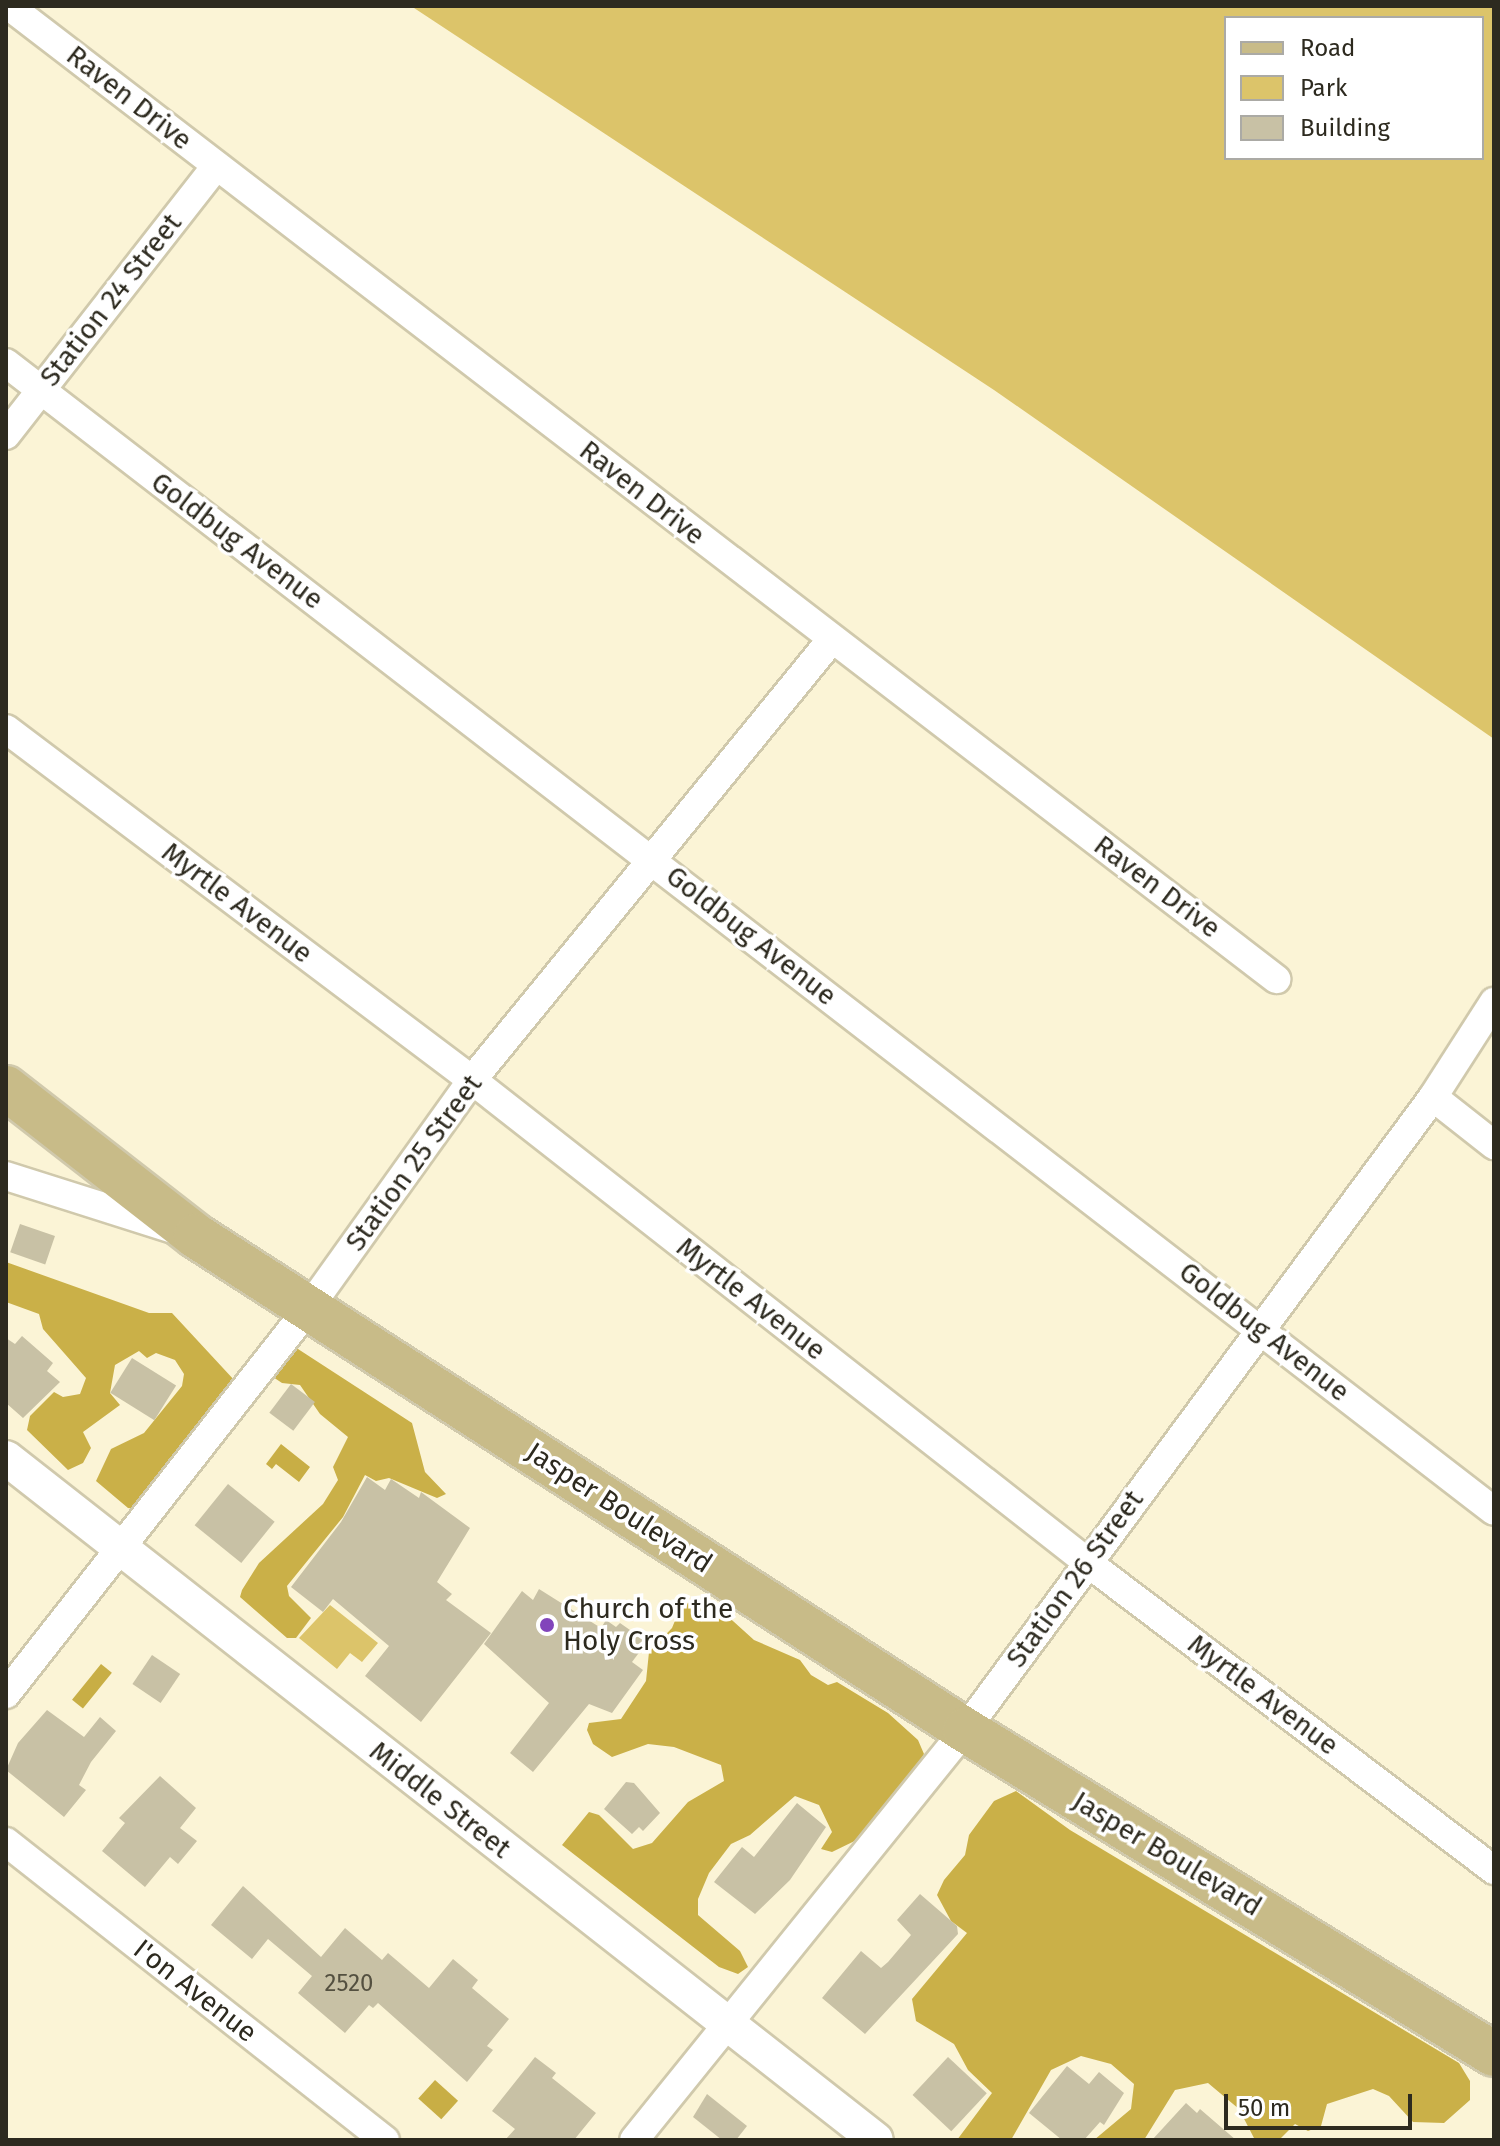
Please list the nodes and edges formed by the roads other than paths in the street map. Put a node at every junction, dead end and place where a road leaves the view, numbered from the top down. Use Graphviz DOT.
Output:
graph roads {
  1 [pos="9,6"];
  2 [pos="216,166"];
  3 [pos="6,363"];
  4 [pos="40,390"];
  5 [pos="6,435"];
  6 [pos="832,639"];
  7 [pos="6,729"];
  8 [pos="651,859"];
  9 [pos="1276,979"];
  10 [pos="1494,1002"];
  11 [pos="472,1080"];
  12 [pos="6,1088"];
  13 [pos="1433,1097"];
  14 [pos="1494,1145"];
  15 [pos="6,1176"];
  16 [pos="196,1236"];
  17 [pos="308,1309"];
  18 [pos="1261,1328"];
  19 [pos="6,1458"];
  20 [pos="1494,1511"];
  21 [pos="120,1547"];
  22 [pos="1087,1562"];
  23 [pos="6,1694"];
  24 [pos="965,1730"];
  25 [pos="6,1842"];
  26 [pos="1494,1870"];
  27 [pos="725,2025"];
  28 [pos="1494,2054"];
  29 [pos="385,2140"];
  30 [pos="634,2140"];
  31 [pos="876,2140"];
  1 -- 2 [label="street, Raven Drive"];
  2 -- 4 [label="street, Station 24 Street"];
  2 -- 6 [label="street, Raven Drive"];
  3 -- 4 [label="street, Goldbug Avenue"];
  4 -- 5 [label="street, Station 24 Street"];
  4 -- 8 [label="street, Goldbug Avenue"];
  6 -- 8 [label="street, Station 25 Street"];
  6 -- 9 [label="street, Raven Drive"];
  7 -- 11 [label="street, Myrtle Avenue"];
  8 -- 11 [label="street, Station 25 Street"];
  8 -- 18 [label="street, Goldbug Avenue"];
  10 -- 13 [label="street, Station 26 Street"];
  11 -- 17 [label="street, Station 25 Street"];
  11 -- 22 [label="street, Myrtle Avenue"];
  12 -- 16 [label="main road, Jasper Boulevard"];
  13 -- 14 [label="street"];
  13 -- 18 [label="street, Station 26 Street"];
  15 -- 16 [label="street"];
  16 -- 17 [label="main road, Jasper Boulevard"];
  17 -- 21 [label="street, Station 25 Street"];
  17 -- 24 [label="main road, Jasper Boulevard"];
  18 -- 20 [label="street, Goldbug Avenue"];
  18 -- 22 [label="street, Station 26 Street"];
  19 -- 21 [label="street, Middle Street"];
  21 -- 23 [label="street, Station 25 Street"];
  21 -- 27 [label="street, Middle Street"];
  22 -- 24 [label="street, Station 26 Street"];
  22 -- 26 [label="street, Myrtle Avenue"];
  24 -- 27 [label="street, Station 26 Street"];
  24 -- 28 [label="main road, Jasper Boulevard"];
  25 -- 29 [label="street, I'on Avenue"];
  27 -- 30 [label="street, Station 26 Street"];
  27 -- 31 [label="street, Middle Street"];
}
